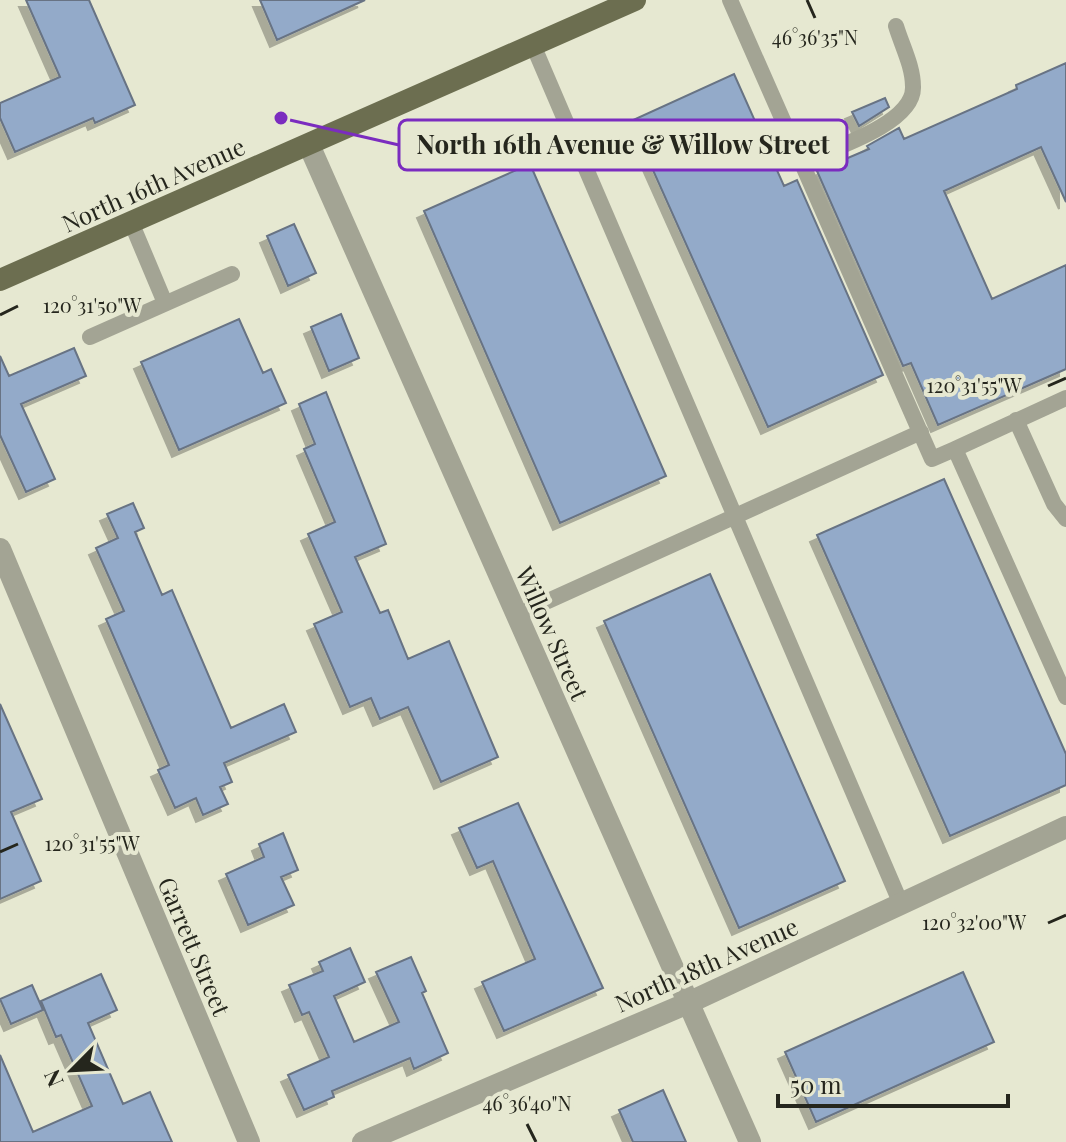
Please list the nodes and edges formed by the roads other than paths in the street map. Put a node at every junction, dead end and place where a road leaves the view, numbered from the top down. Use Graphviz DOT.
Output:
graph roads {
  1 [pos="635,0"];
  2 [pos="730,0"];
  3 [pos="896,26"];
  4 [pos="533,45"];
  5 [pos="309,145"];
  6 [pos="802,162"];
  7 [pos="131,222"];
  8 [pos="232,274"];
  9 [pos="0,280"];
  10 [pos="165,303"];
  11 [pos="90,337"];
  12 [pos="1066,398"];
  13 [pos="1016,420"];
  14 [pos="921,432"];
  15 [pos="955,449"];
  16 [pos="735,517"];
  17 [pos="1066,519"];
  18 [pos="0,549"];
  19 [pos="517,615"];
  20 [pos="1066,697"];
  21 [pos="1066,827"];
  22 [pos="901,904"];
  23 [pos="688,1003"];
  24 [pos="249,1142"];
  25 [pos="363,1142"];
  26 [pos="750,1142"];
  1 -- 4 [label="main road, North 16th Avenue"];
  2 -- 6 [label="lane"];
  3 -- 6 [label="lane"];
  4 -- 5 [label="main road, North 16th Avenue"];
  4 -- 16 [label="lane"];
  5 -- 7 [label="main road, North 16th Avenue"];
  5 -- 19 [label="street, Willow Street"];
  6 -- 14 [label="lane"];
  7 -- 9 [label="main road, North 16th Avenue"];
  7 -- 10 [label="lane"];
  8 -- 10 [label="lane"];
  10 -- 11 [label="lane"];
  12 -- 13 [label="lane"];
  13 -- 15 [label="lane"];
  13 -- 17 [label="lane"];
  14 -- 15 [label="lane"];
  14 -- 16 [label="lane"];
  15 -- 20 [label="lane"];
  16 -- 19 [label="lane"];
  16 -- 22 [label="lane"];
  18 -- 24 [label="street, Garrett Street"];
  19 -- 23 [label="street, Willow Street"];
  21 -- 22 [label="street, North 18th Avenue"];
  22 -- 23 [label="street, North 18th Avenue"];
  23 -- 25 [label="street, North 18th Avenue"];
  23 -- 26 [label="street, Willow Street"];
}
